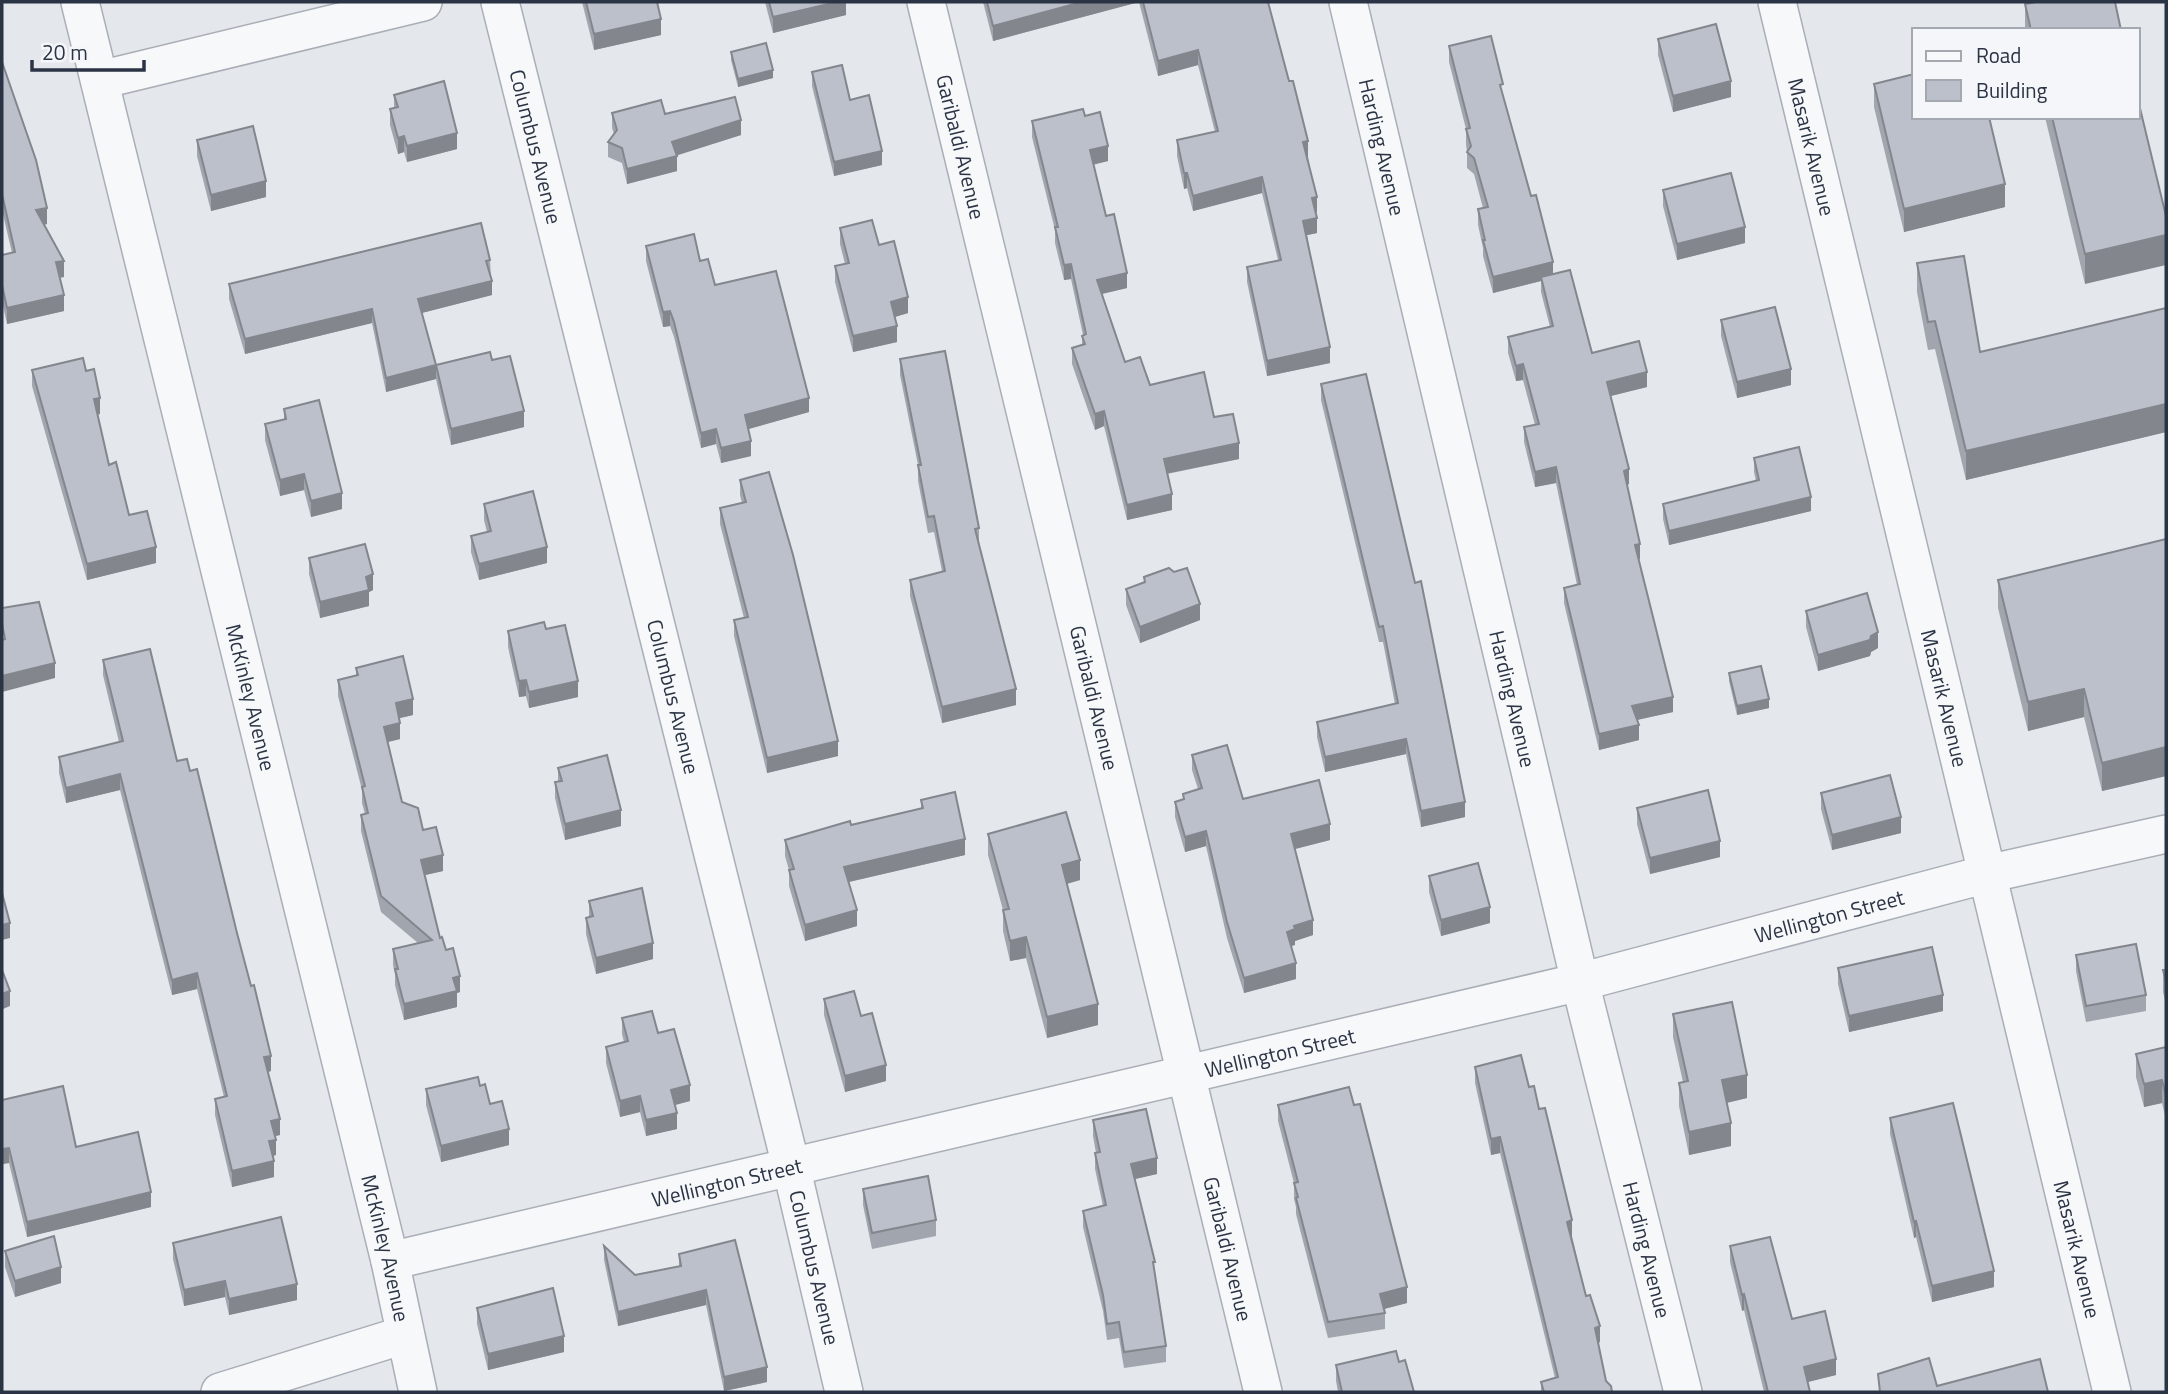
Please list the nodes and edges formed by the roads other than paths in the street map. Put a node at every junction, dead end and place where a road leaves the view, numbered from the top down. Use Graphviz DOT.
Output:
graph roads {
  1 [pos="80,2"];
  2 [pos="422,2"];
  3 [pos="500,2"];
  4 [pos="926,2"];
  5 [pos="1348,2"];
  6 [pos="1777,2"];
  7 [pos="100,80"];
  8 [pos="2166,834"];
  9 [pos="1987,874"];
  10 [pos="1580,982"];
  11 [pos="1188,1075"];
  12 [pos="791,1166"];
  13 [pos="390,1261"];
  14 [pos="404,1335"];
  15 [pos="220,1392"];
  16 [pos="418,1392"];
  17 [pos="844,1392"];
  18 [pos="1263,1392"];
  19 [pos="1684,1392"];
  20 [pos="2112,1392"];
  1 -- 7 [label="street, McKinley Avenue"];
  2 -- 7 [label="street"];
  3 -- 12 [label="street, Columbus Avenue"];
  4 -- 11 [label="street, Garibaldi Avenue"];
  5 -- 10 [label="street, Harding Avenue"];
  6 -- 9 [label="street, Masarik Avenue"];
  7 -- 13 [label="street, McKinley Avenue"];
  8 -- 9 [label="street, Wellington Street"];
  9 -- 10 [label="street, Wellington Street"];
  9 -- 20 [label="street, Masarik Avenue"];
  10 -- 11 [label="street, Wellington Street"];
  10 -- 19 [label="street, Harding Avenue"];
  11 -- 12 [label="street, Wellington Street"];
  11 -- 18 [label="street, Garibaldi Avenue"];
  12 -- 13 [label="street, Wellington Street"];
  12 -- 17 [label="street, Columbus Avenue"];
  13 -- 14 [label="street, McKinley Avenue"];
  14 -- 15 [label="street"];
  14 -- 16 [label="street, McKinley Avenue"];
}
